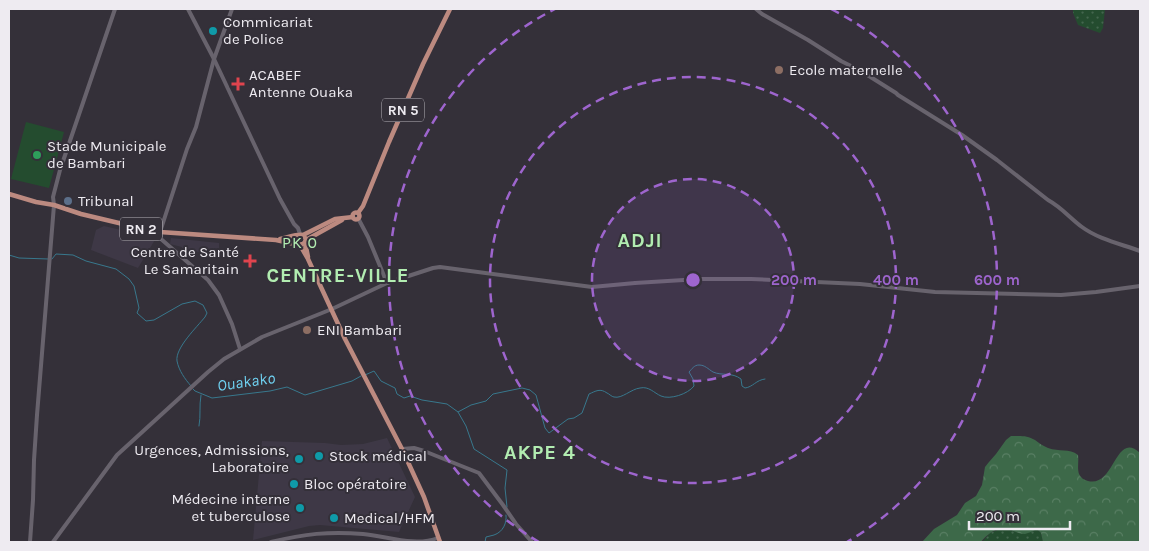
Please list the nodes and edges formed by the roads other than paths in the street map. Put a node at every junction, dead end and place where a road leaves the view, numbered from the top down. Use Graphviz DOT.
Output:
graph roads {
  1 [pos="115,9"];
  2 [pos="188,9"];
  3 [pos="232,9"];
  4 [pos="450,9"];
  5 [pos="756,9"];
  6 [pos="214,59"];
  7 [pos="9,194"];
  8 [pos="54,205"];
  9 [pos="357,216"];
  10 [pos="326,226"];
  11 [pos="160,232"];
  12 [pos="299,235"];
  13 [pos="276,240"];
  14 [pos="305,241"];
  15 [pos="298,245"];
  16 [pos="1140,251"];
  17 [pos="308,260"];
  18 [pos="387,283"];
  19 [pos="1140,286"];
  20 [pos="332,308"];
  21 [pos="240,349"];
  22 [pos="402,449"];
  23 [pos="439,540"];
  24 [pos="30,542"];
  25 [pos="53,542"];
  26 [pos="271,542"];
  27 [pos="532,542"];
  1 -- 8 [label="street"];
  2 -- 6 [label="street"];
  3 -- 6 [label="street"];
  4 -- 9 [label="main road, RN 5"];
  5 -- 16 [label="street"];
  6 -- 11 [label="street"];
  6 -- 12 [label="street"];
  7 -- 8 [label="main road, RN 2"];
  8 -- 11 [label="main road, RN 2"];
  8 -- 24 [label="street"];
  9 -- 10 [label="main road"];
  9 -- 18 [label="street"];
  10 -- 12 [label="main road"];
  10 -- 14 [label="main road"];
  11 -- 13 [label="main road, RN 2"];
  11 -- 21 [label="street"];
  12 -- 13 [label="main road, RN 2"];
  12 -- 14 [label="main road"];
  12 -- 15 [label="main road"];
  13 -- 15 [label="main road, RN 2"];
  14 -- 15 [label="main road"];
  14 -- 17 [label="main road"];
  15 -- 17 [label="main road"];
  17 -- 20 [label="main road"];
  18 -- 19 [label="street"];
  18 -- 20 [label="street"];
  20 -- 21 [label="street"];
  20 -- 22 [label="main road"];
  21 -- 25 [label="street"];
  22 -- 23 [label="main road"];
  22 -- 27 [label="street"];
  23 -- 26 [label="street"];
}
